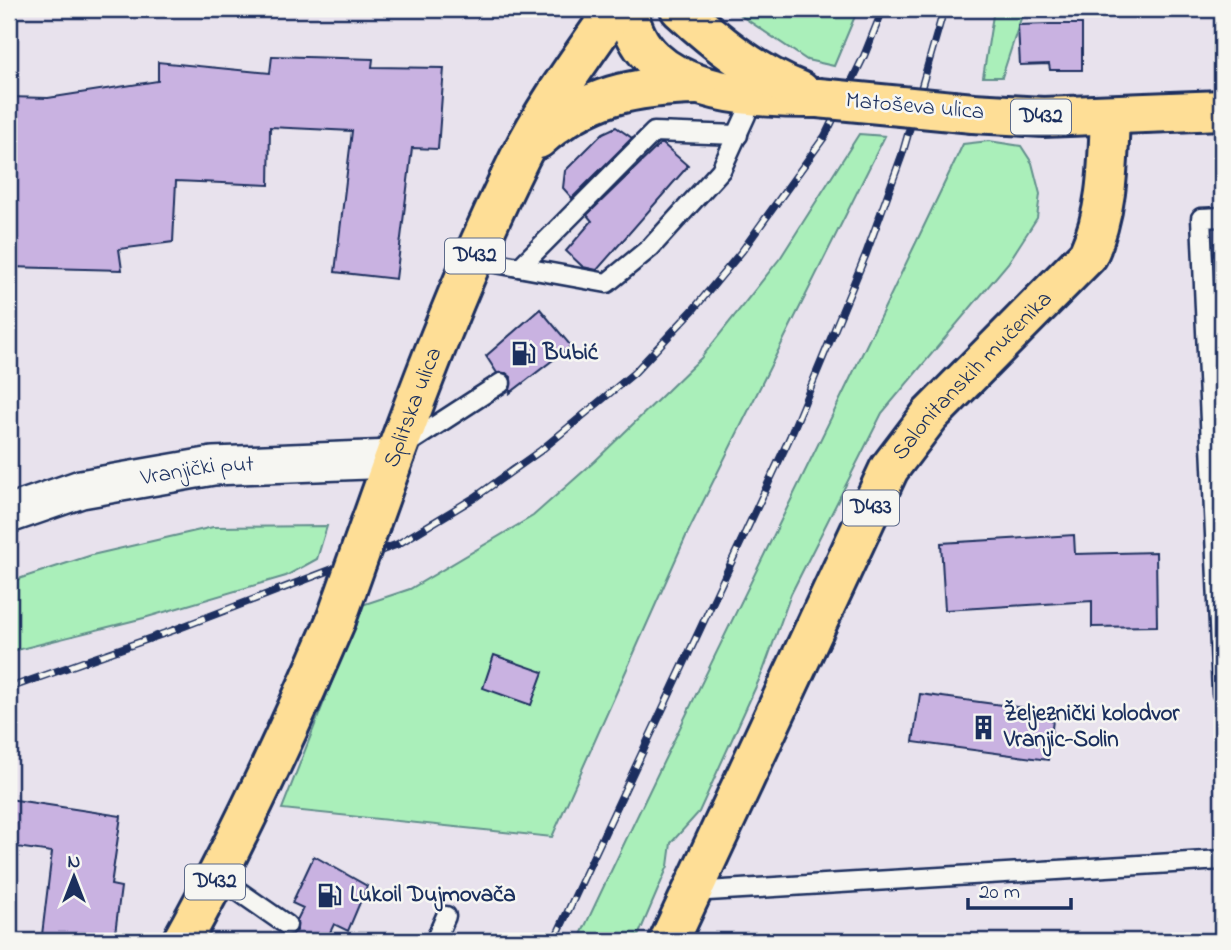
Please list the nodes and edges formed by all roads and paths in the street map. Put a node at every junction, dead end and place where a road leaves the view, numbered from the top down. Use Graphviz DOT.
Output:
graph roads {
  1 [pos="615,9"];
  2 [pos="628,9"];
  3 [pos="680,9"];
  4 [pos="701,85"];
  5 [pos="818,98"];
  6 [pos="1222,110"];
  7 [pos="746,115"];
  8 [pos="1110,116"];
  9 [pos="738,135"];
  10 [pos="521,155"];
  11 [pos="1222,217"];
  12 [pos="474,259"];
  13 [pos="520,267"];
  14 [pos="501,383"];
  15 [pos="394,455"];
  16 [pos="9,514"];
  17 [pos="1222,693"];
  18 [pos="1222,860"];
  19 [pos="218,877"];
  20 [pos="691,892"];
  21 [pos="446,916"];
  22 [pos="287,925"];
  23 [pos="182,941"];
  24 [pos="435,941"];
  25 [pos="669,941"];
  1 -- 10 [label="main road, Splitska ulica / D432"];
  2 -- 4 [label="main road, Matoševa ulica / D432"];
  3 -- 5 [label="main road, Matoševa ulica / D432"];
  4 -- 5 [label="main road, Matoševa ulica / D432"];
  4 -- 10 [label="main road"];
  5 -- 8 [label="main road, Matoševa ulica / D432, bridge"];
  6 -- 8 [label="main road, Matoševa ulica / D432"];
  7 -- 9 [label="lane"];
  8 -- 20 [label="main road, Salonitanskih mučenika / D433"];
  9 -- 13 [label="lane"];
  9 -- 13 [label="lane"];
  10 -- 12 [label="main road, Splitska ulica / D432"];
  11 -- 17 [label="lane"];
  12 -- 13 [label="lane"];
  12 -- 15 [label="main road, Splitska ulica / D432"];
  14 -- 15 [label="lane"];
  15 -- 16 [label="street, Vranjički put"];
  15 -- 19 [label="main road, Splitska ulica / D432, bridge"];
  18 -- 20 [label="lane"];
  19 -- 22 [label="lane"];
  19 -- 23 [label="main road, D432"];
  20 -- 25 [label="main road, Salonitanskih mučenika / D433"];
  21 -- 24 [label="lane"];
}
